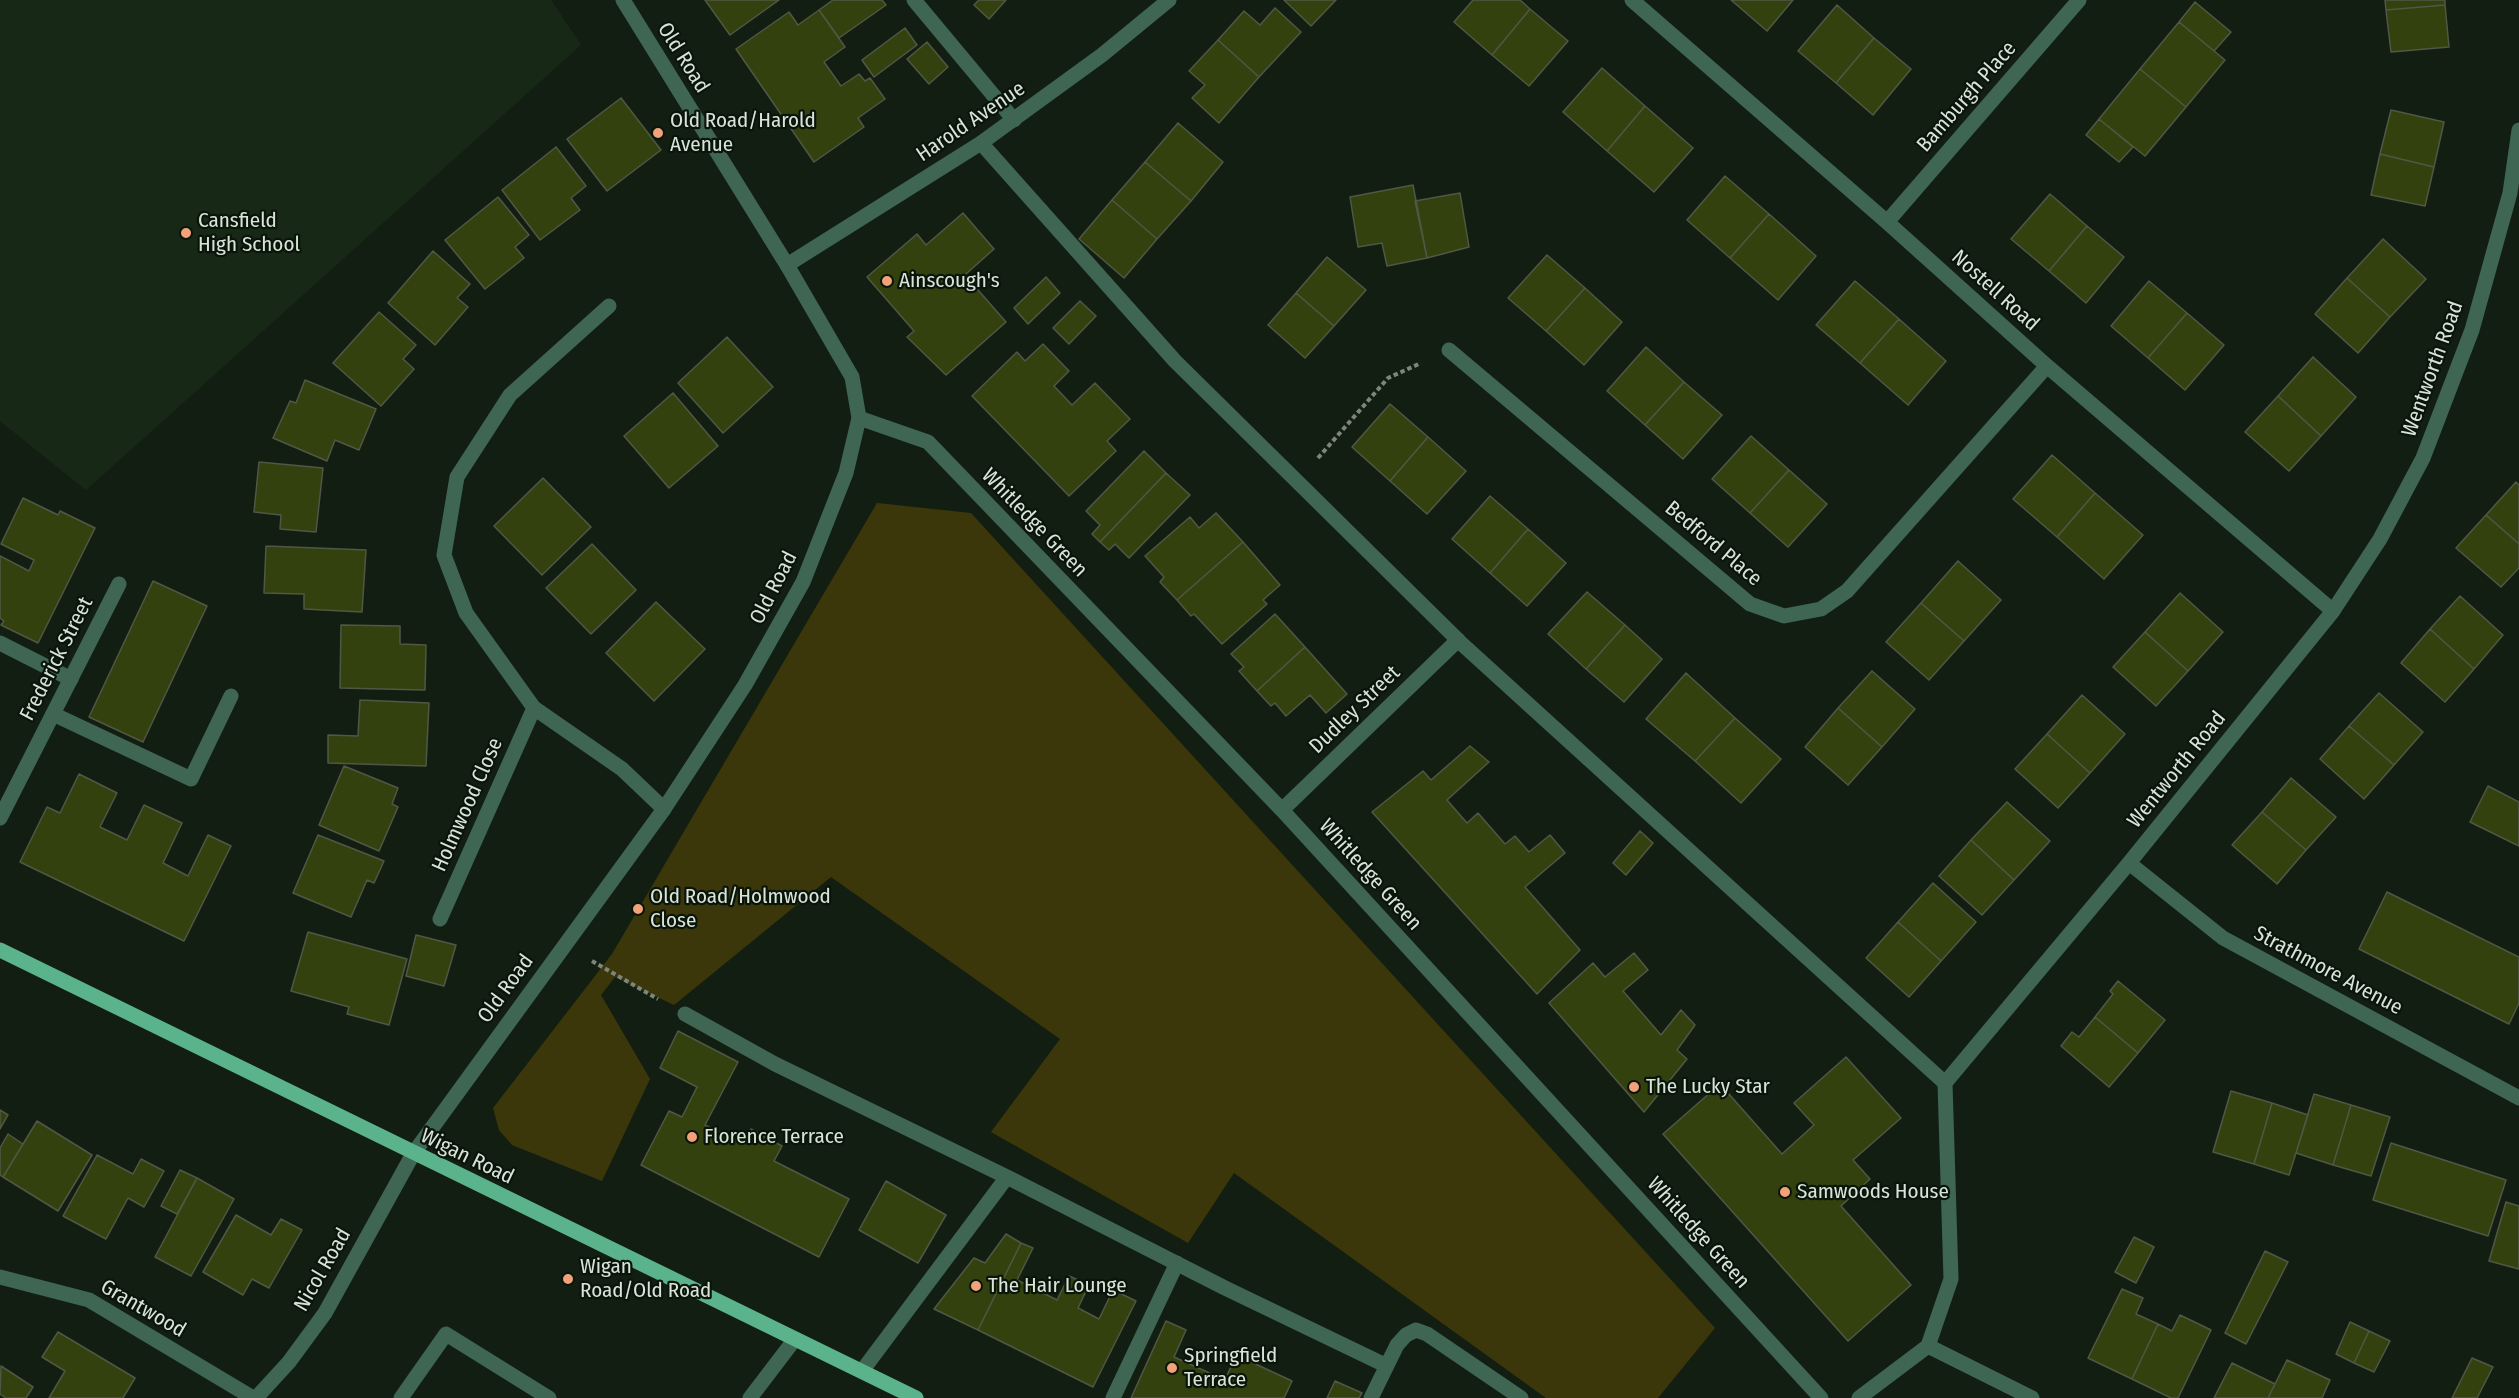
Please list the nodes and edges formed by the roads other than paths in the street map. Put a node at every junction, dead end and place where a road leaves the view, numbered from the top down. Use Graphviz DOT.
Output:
graph roads {
  1 [pos="623,0"];
  2 [pos="914,0"];
  3 [pos="1632,0"];
  4 [pos="2079,0"];
  5 [pos="1159,3"];
  6 [pos="1014,120"];
  7 [pos="2519,130"];
  8 [pos="981,143"];
  9 [pos="1887,222"];
  10 [pos="787,266"];
  11 [pos="609,306"];
  12 [pos="1449,350"];
  13 [pos="2047,366"];
  14 [pos="859,418"];
  15 [pos="119,584"];
  16 [pos="2333,611"];
  17 [pos="1458,639"];
  18 [pos="0,644"];
  19 [pos="71,679"];
  20 [pos="231,696"];
  21 [pos="534,708"];
  22 [pos="52,714"];
  23 [pos="664,808"];
  24 [pos="1282,810"];
  25 [pos="0,818"];
  26 [pos="2129,863"];
  27 [pos="440,919"];
  28 [pos="0,950"];
  29 [pos="685,1014"];
  30 [pos="1945,1083"];
  31 [pos="2519,1098"];
  32 [pos="413,1154"];
  33 [pos="1007,1177"];
  34 [pos="1177,1263"];
  35 [pos="1,1280"];
  36 [pos="795,1339"];
  37 [pos="1928,1346"];
  38 [pos="1385,1365"];
  39 [pos="862,1371"];
  40 [pos="254,1398"];
  41 [pos="401,1398"];
  42 [pos="549,1398"];
  43 [pos="750,1398"];
  44 [pos="916,1398"];
  45 [pos="1113,1398"];
  46 [pos="1371,1398"];
  47 [pos="1521,1398"];
  48 [pos="1821,1398"];
  49 [pos="1859,1398"];
  50 [pos="2032,1398"];
  1 -- 10 [label="street, Old Road"];
  2 -- 6 [label="street"];
  3 -- 9 [label="street, Nostell Road"];
  4 -- 9 [label="street, Bamburgh Place"];
  5 -- 6 [label="street, Harold Avenue"];
  6 -- 8 [label="street, Harold Avenue"];
  7 -- 16 [label="street, Wentworth Road"];
  8 -- 10 [label="street, Harold Avenue"];
  8 -- 17 [label="street"];
  9 -- 13 [label="street, Nostell Road"];
  10 -- 14 [label="street, Old Road"];
  11 -- 21 [label="street"];
  12 -- 13 [label="street, Bedford Place"];
  13 -- 16 [label="street, Nostell Road"];
  14 -- 23 [label="street, Old Road"];
  14 -- 24 [label="street, Whitledge Green"];
  15 -- 19 [label="street, Frederick Street"];
  16 -- 26 [label="street, Wentworth Road"];
  17 -- 24 [label="street, Dudley Street"];
  17 -- 30 [label="street"];
  18 -- 19 [label="street"];
  19 -- 22 [label="street, Frederick Street"];
  20 -- 22 [label="street"];
  21 -- 23 [label="street"];
  21 -- 27 [label="street, Holmwood Close"];
  22 -- 25 [label="street, Frederick Street"];
  23 -- 32 [label="street, Old Road"];
  24 -- 48 [label="street, Whitledge Green"];
  26 -- 30 [label="street, Wentworth Road"];
  26 -- 31 [label="street, Strathmore Avenue"];
  28 -- 32 [label="main road, Wigan Road"];
  29 -- 33 [label="street"];
  30 -- 37 [label="street"];
  32 -- 36 [label="main road, Wigan Road"];
  32 -- 40 [label="street, Nicol Road"];
  33 -- 34 [label="street"];
  33 -- 39 [label="street"];
  34 -- 38 [label="street"];
  34 -- 45 [label="street"];
  35 -- 40 [label="street, Grantwood"];
  36 -- 39 [label="main road, Wigan Road"];
  36 -- 43 [label="street"];
  37 -- 49 [label="street"];
  37 -- 50 [label="street"];
  38 -- 46 [label="street"];
  38 -- 47 [label="street"];
  39 -- 44 [label="main road, Wigan Road"];
  41 -- 42 [label="street"];
}
